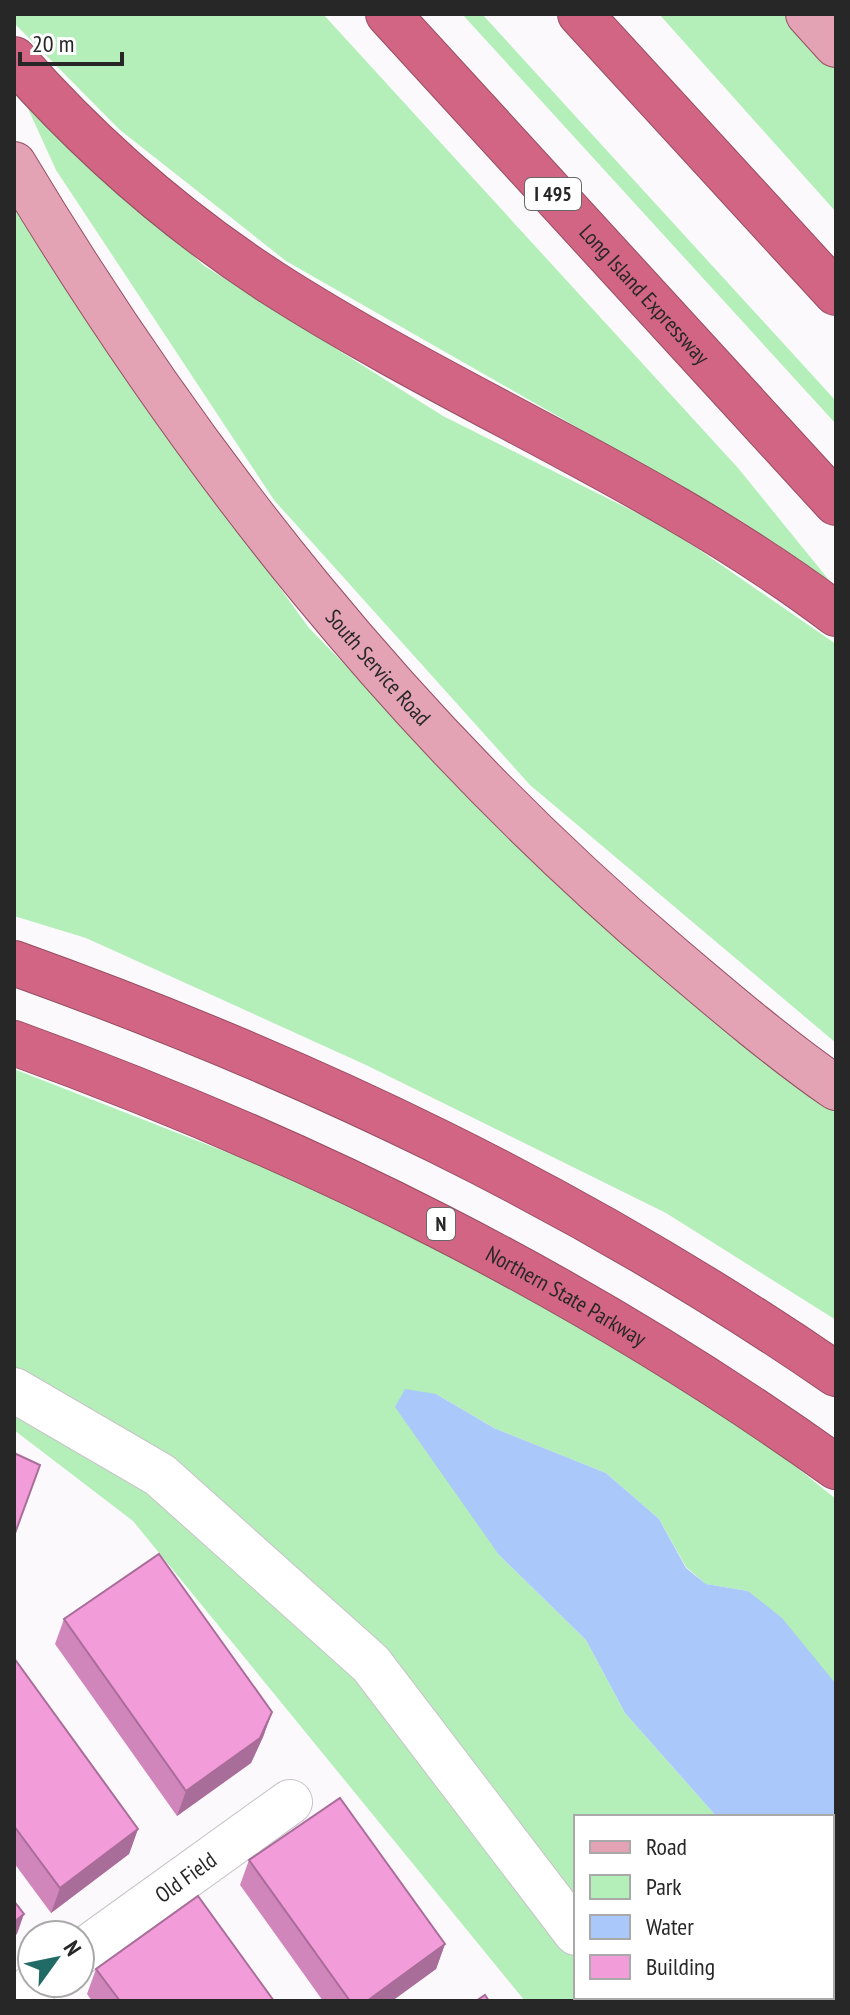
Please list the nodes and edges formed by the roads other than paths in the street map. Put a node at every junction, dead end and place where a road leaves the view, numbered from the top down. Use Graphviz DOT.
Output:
graph roads {
  1 [pos="388,14"];
  2 [pos="580,14"];
  3 [pos="600,14"];
  4 [pos="808,14"];
  5 [pos="836,45"];
  6 [pos="618,55"];
  7 [pos="14,59"];
  8 [pos="14,164"];
  9 [pos="836,293"];
  10 [pos="836,503"];
  11 [pos="836,614"];
  12 [pos="14,963"];
  13 [pos="14,1043"];
  14 [pos="836,1088"];
  15 [pos="836,1374"];
  16 [pos="14,1390"];
  17 [pos="836,1467"];
  18 [pos="290,1802"];
  19 [pos="574,1930"];
  20 [pos="96,1941"];
  1 -- 10 [label="highway, Long Island Expressway / I 495"];
  2 -- 6 [label="highway"];
  3 -- 6 [label="highway"];
  4 -- 5 [label="main road"];
  6 -- 9 [label="highway"];
  7 -- 11 [label="highway"];
  8 -- 14 [label="main road, South Service Road"];
  12 -- 15 [label="highway"];
  13 -- 17 [label="highway, Northern State Parkway / N"];
  16 -- 19 [label="street"];
  18 -- 20 [label="street, Old Field"];
}
